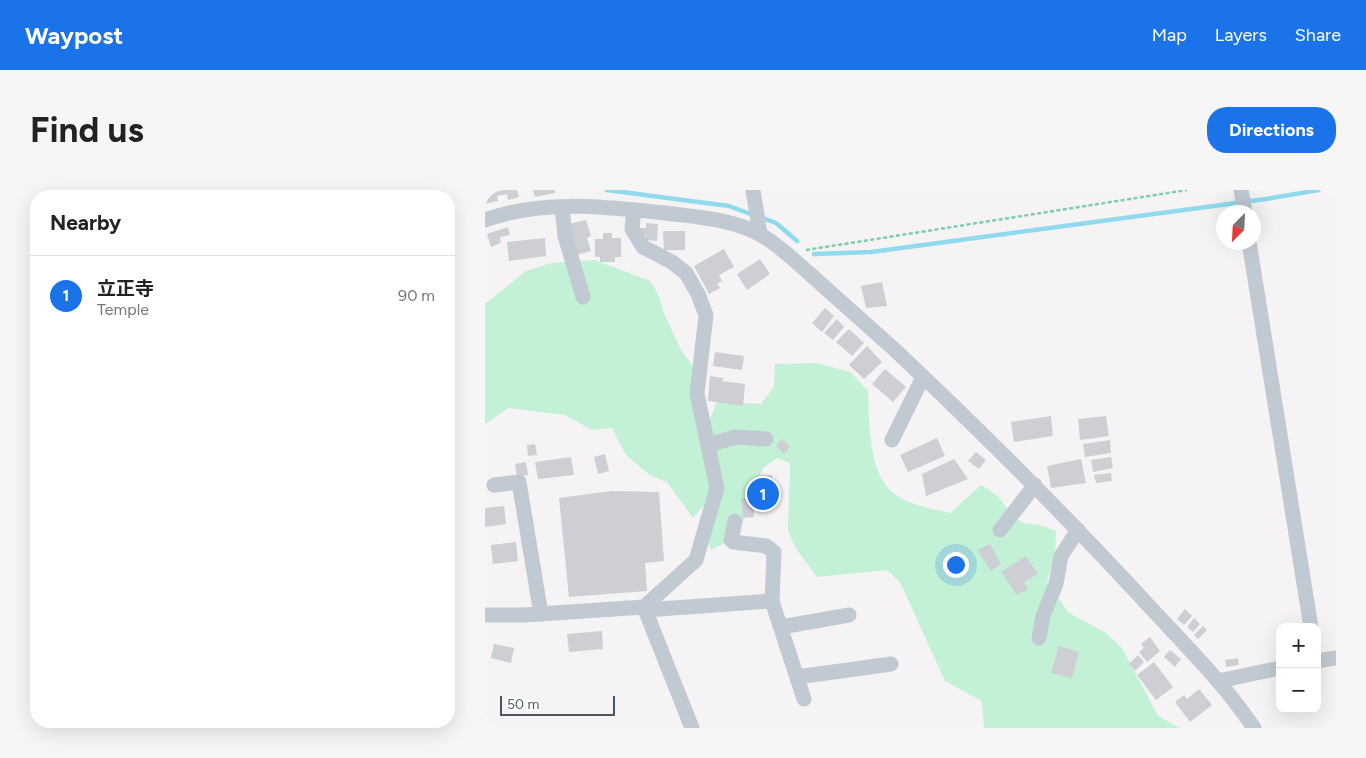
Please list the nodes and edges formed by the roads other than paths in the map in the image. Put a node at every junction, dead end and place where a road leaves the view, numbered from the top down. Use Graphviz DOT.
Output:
graph roads {
  1 [pos="753,190"];
  2 [pos="1241,191"];
  3 [pos="1244,205"];
  4 [pos="562,207"];
  5 [pos="634,210"];
  6 [pos="485,220"];
  7 [pos="760,231"];
  8 [pos="1250,250"];
  9 [pos="583,297"];
  10 [pos="923,377"];
  11 [pos="766,439"];
  12 [pos="892,440"];
  13 [pos="708,445"];
  14 [pos="493,485"];
  15 [pos="1035,486"];
  16 [pos="735,521"];
  17 [pos="1000,530"];
  18 [pos="1078,530"];
  19 [pos="772,601"];
  20 [pos="645,608"];
  21 [pos="541,614"];
  22 [pos="485,615"];
  23 [pos="849,615"];
  24 [pos="1310,623"];
  25 [pos="781,627"];
  26 [pos="1039,638"];
  27 [pos="1336,658"];
  28 [pos="1321,660"];
  29 [pos="891,664"];
  30 [pos="1276,669"];
  31 [pos="797,677"];
  32 [pos="1218,681"];
  33 [pos="804,699"];
  34 [pos="691,728"];
  35 [pos="1254,728"];
  1 -- 7 [label="street"];
  2 -- 3 [label="street"];
  4 -- 5 [label="street"];
  4 -- 6 [label="street"];
  4 -- 9 [label="street"];
  5 -- 7 [label="street"];
  5 -- 13 [label="street"];
  7 -- 10 [label="street"];
  8 -- 24 [label="street"];
  10 -- 12 [label="street"];
  10 -- 15 [label="street"];
  11 -- 13 [label="street"];
  13 -- 20 [label="street"];
  14 -- 21 [label="street"];
  15 -- 17 [label="street"];
  15 -- 18 [label="street"];
  16 -- 19 [label="street"];
  18 -- 26 [label="street"];
  18 -- 32 [label="street"];
  19 -- 20 [label="street"];
  19 -- 25 [label="street"];
  20 -- 21 [label="street"];
  20 -- 34 [label="street"];
  21 -- 22 [label="street"];
  23 -- 25 [label="street"];
  25 -- 31 [label="street"];
  27 -- 28 [label="street"];
  29 -- 31 [label="street"];
  30 -- 32 [label="street"];
  31 -- 33 [label="street"];
  32 -- 35 [label="street"];
}
